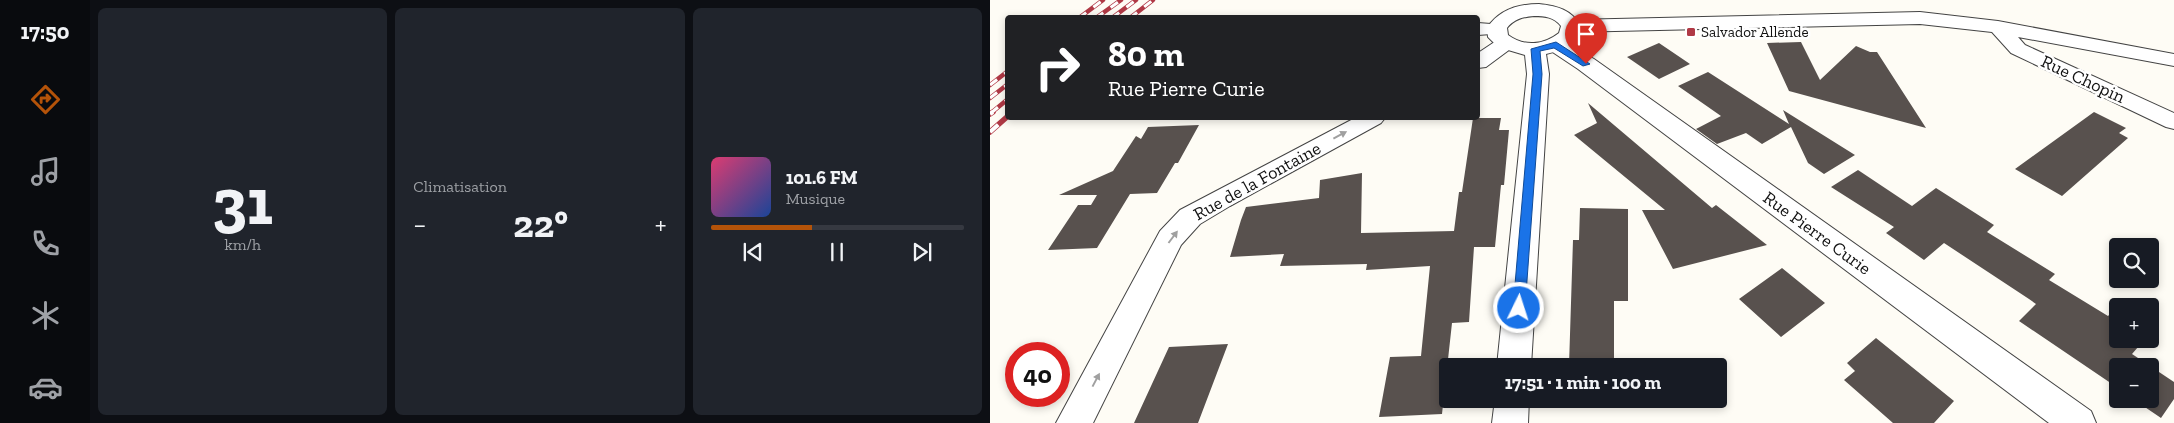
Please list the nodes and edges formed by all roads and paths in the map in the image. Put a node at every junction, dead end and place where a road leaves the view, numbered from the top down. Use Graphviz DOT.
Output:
graph roads {
  1 [pos="1536,5"];
  2 [pos="1998,27"];
  3 [pos="1494,34"];
  4 [pos="1554,40"];
  5 [pos="1480,58"];
  6 [pos="2174,60"];
  7 [pos="1369,120"];
  8 [pos="2174,122"];
  9 [pos="1515,358"];
  10 [pos="1511,408"];
  11 [pos="1074,423"];
  12 [pos="1510,423"];
  13 [pos="2078,423"];
  1 -- 3 [label="street"];
  1 -- 4 [label="street, Rue Pierre Curie"];
  2 -- 4 [label="street"];
  2 -- 6 [label="street"];
  2 -- 8 [label="street, Rue Chopin"];
  3 -- 4 [label="street"];
  3 -- 5 [label="street"];
  4 -- 9 [label="street"];
  4 -- 13 [label="street, Rue Pierre Curie"];
  11 -- 7 [label="street, Rue de la Fontaine, one-way"];
  10 -- 12 [label="street"];
}
